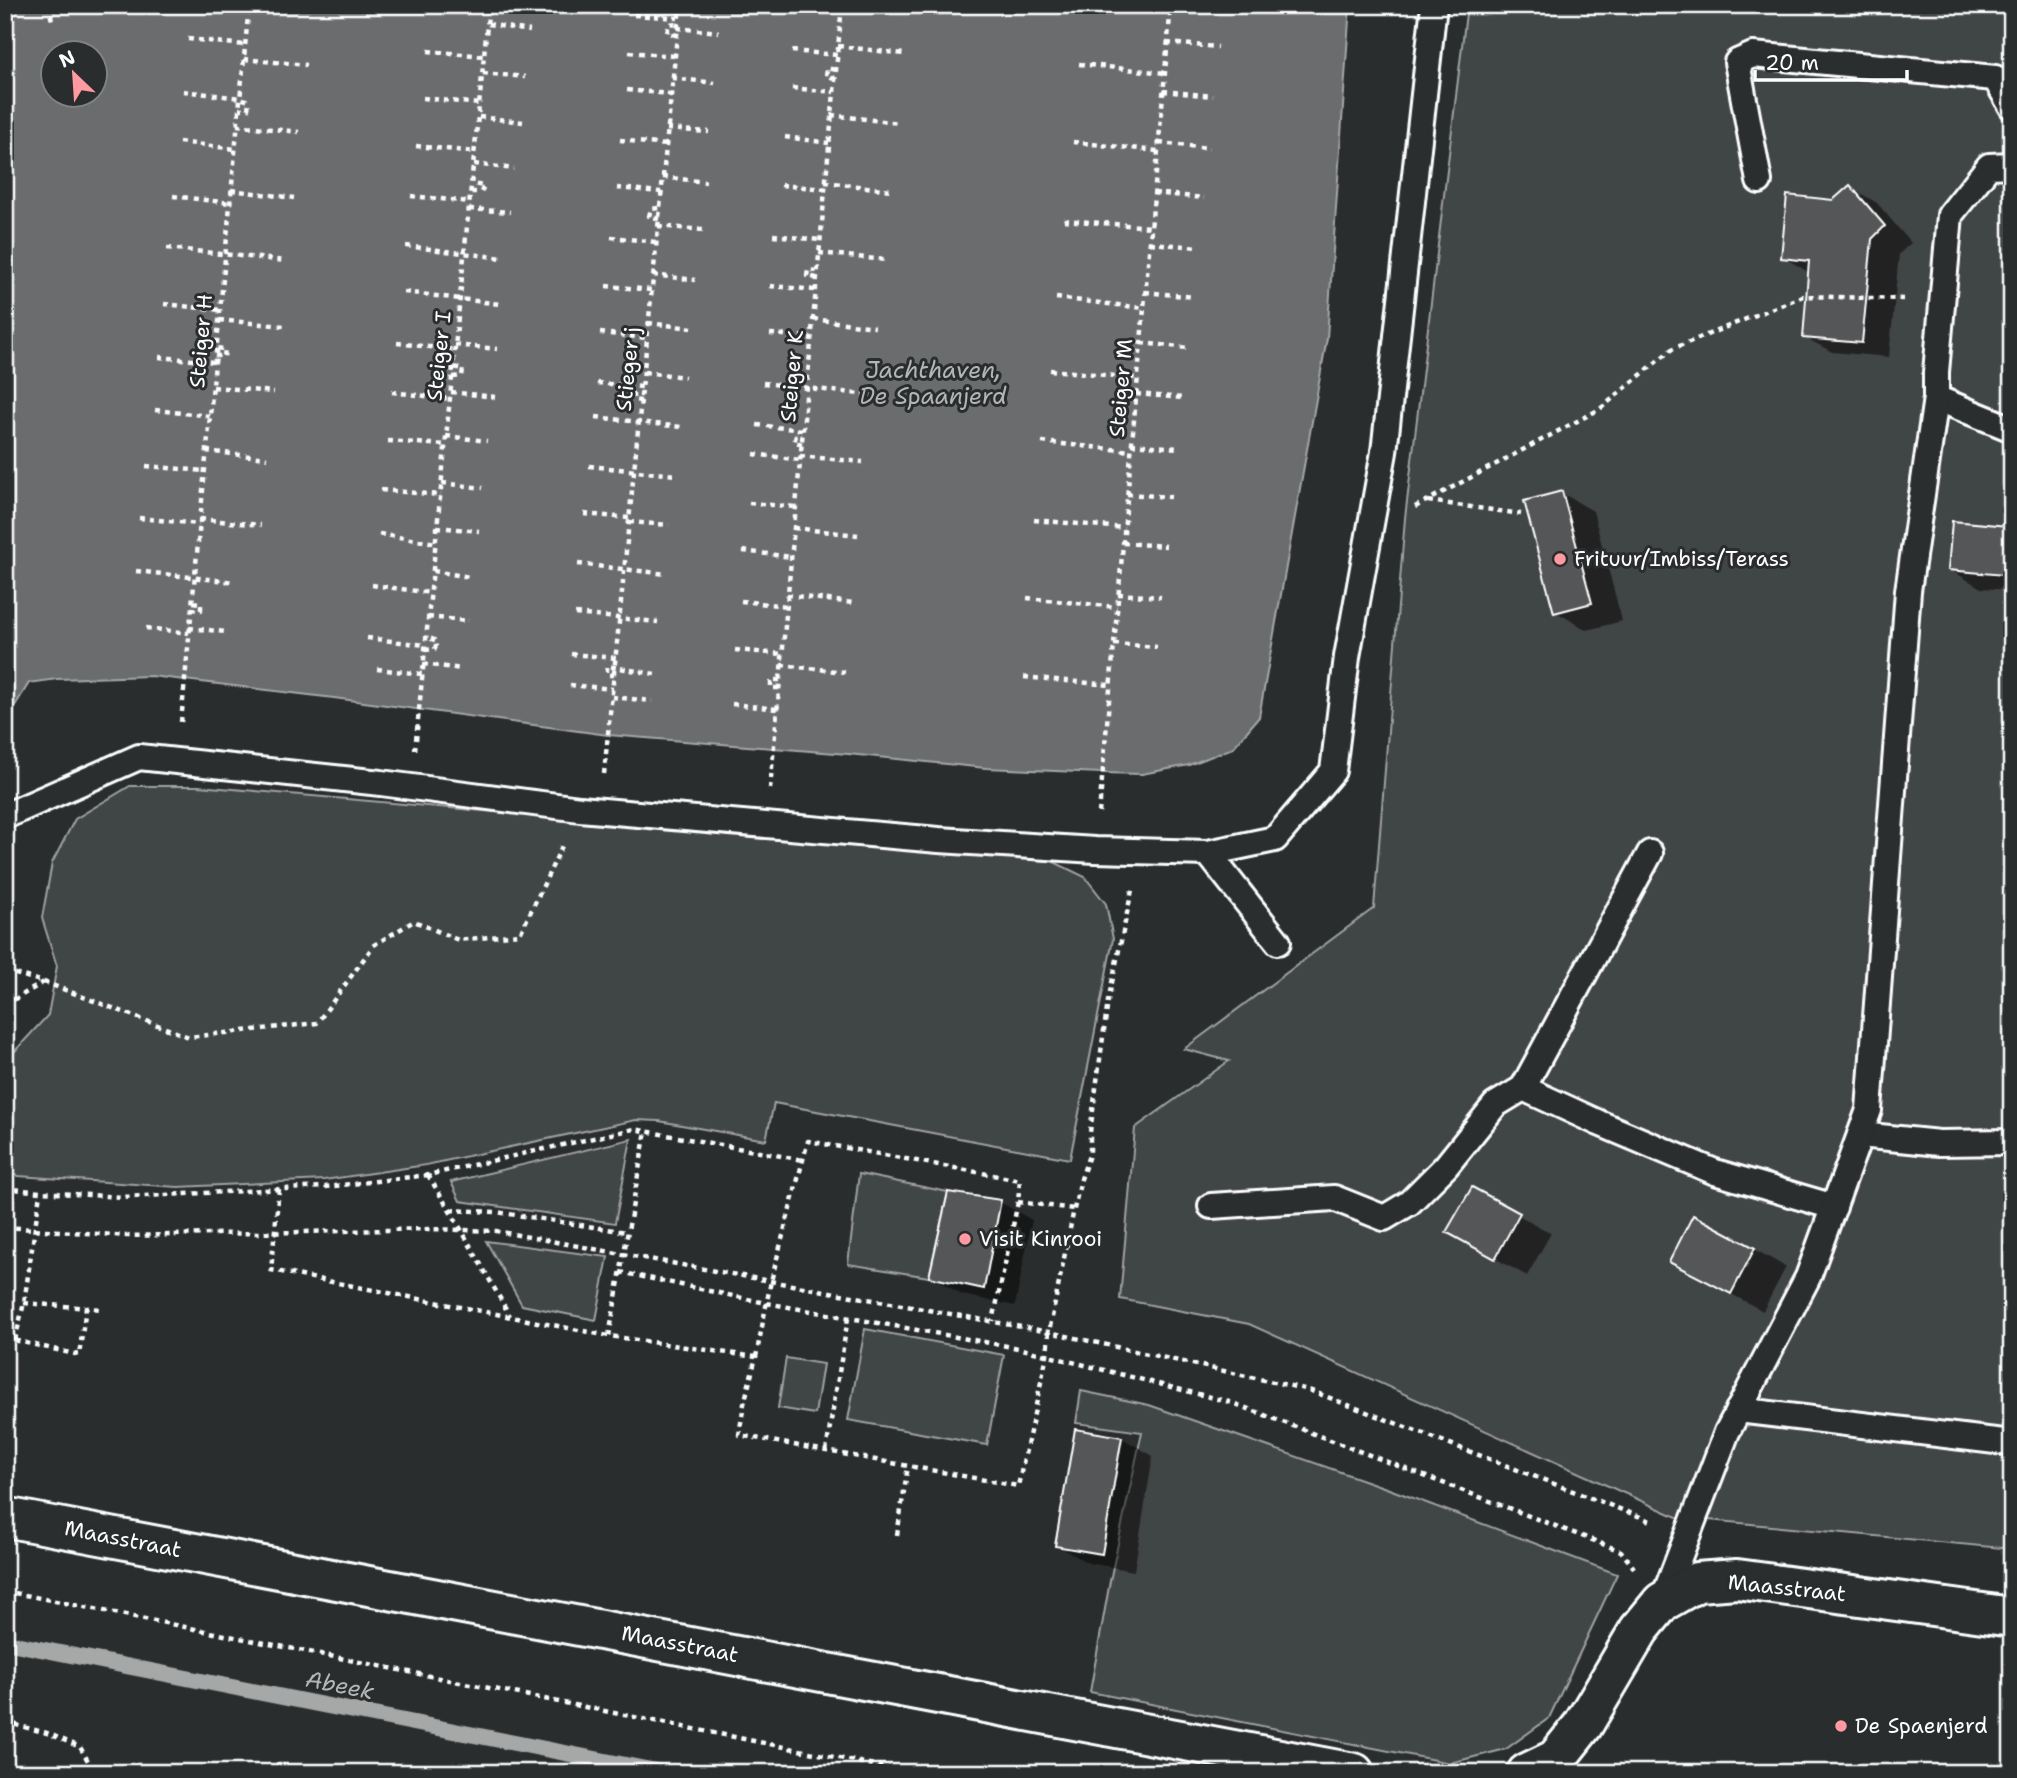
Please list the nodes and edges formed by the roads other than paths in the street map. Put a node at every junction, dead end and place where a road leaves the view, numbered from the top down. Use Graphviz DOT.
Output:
graph roads {
  1 [pos="1434,5"];
  2 [pos="2012,107"];
  3 [pos="2012,165"];
  4 [pos="1759,181"];
  5 [pos="1936,398"];
  6 [pos="2012,429"];
  7 [pos="5,816"];
  8 [pos="1208,853"];
  9 [pos="1650,853"];
  10 [pos="1278,942"];
  11 [pos="1523,1088"];
  12 [pos="1860,1135"];
  13 [pos="2012,1142"];
  14 [pos="1211,1206"];
  15 [pos="1834,1207"];
  16 [pos="1738,1410"];
  17 [pos="2012,1443"];
  18 [pos="5,1517"];
  19 [pos="1662,1602"];
  20 [pos="2012,1617"];
  21 [pos="1354,1773"];
  22 [pos="1527,1773"];
  1 -- 8 [label="lane"];
  2 -- 4 [label="lane"];
  3 -- 5 [label="lane"];
  5 -- 6 [label="lane"];
  5 -- 12 [label="lane"];
  7 -- 8 [label="lane"];
  8 -- 10 [label="lane"];
  9 -- 11 [label="lane"];
  11 -- 14 [label="lane"];
  11 -- 15 [label="lane"];
  12 -- 13 [label="lane"];
  12 -- 15 [label="lane"];
  15 -- 16 [label="lane"];
  16 -- 17 [label="lane"];
  16 -- 19 [label="lane"];
  18 -- 21 [label="street, Maasstraat"];
  19 -- 20 [label="street, Maasstraat"];
  19 -- 22 [label="street, Maasstraat"];
}
